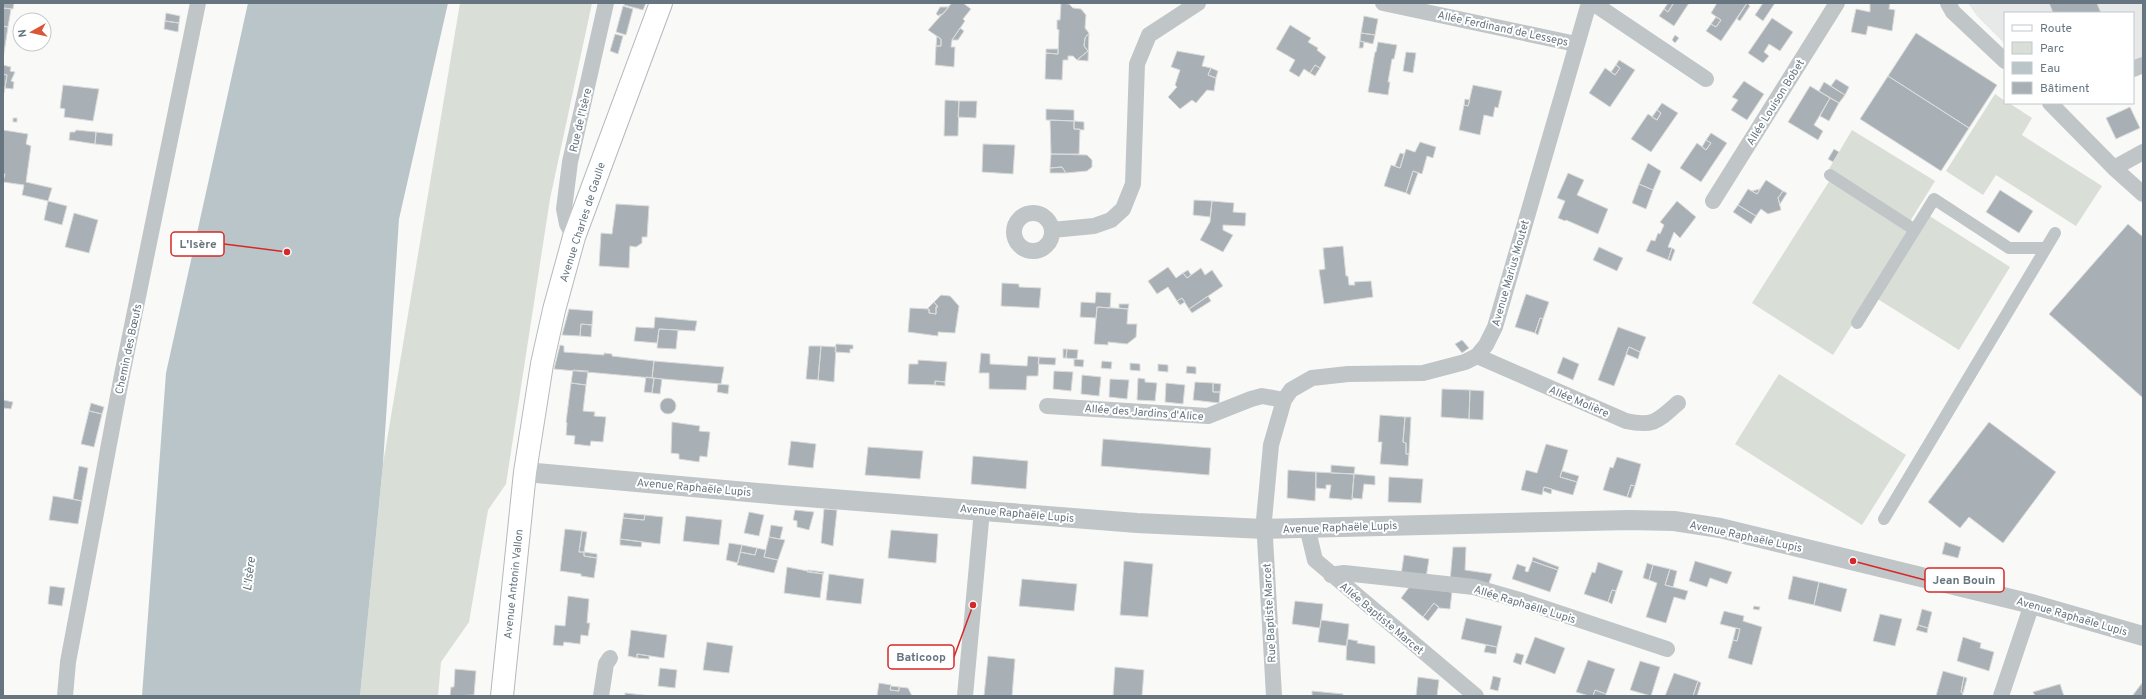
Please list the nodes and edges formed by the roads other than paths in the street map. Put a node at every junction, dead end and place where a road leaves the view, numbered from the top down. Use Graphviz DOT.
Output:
graph roads {
  1 [pos="198,3"];
  2 [pos="606,3"];
  3 [pos="661,3"];
  4 [pos="1198,3"];
  5 [pos="1382,3"];
  6 [pos="1588,3"];
  7 [pos="1593,3"];
  8 [pos="1837,3"];
  9 [pos="1948,3"];
  10 [pos="1576,44"];
  11 [pos="2004,60"];
  12 [pos="1706,79"];
  13 [pos="2054,104"];
  14 [pos="2143,152"];
  15 [pos="2114,168"];
  16 [pos="1830,176"];
  17 [pos="2143,194"];
  18 [pos="1713,201"];
  19 [pos="1052,230"];
  20 [pos="1915,230"];
  21 [pos="2055,233"];
  22 [pos="574,237"];
  23 [pos="2046,248"];
  24 [pos="1858,323"];
  25 [pos="1477,356"];
  26 [pos="1284,400"];
  27 [pos="1678,403"];
  28 [pos="1047,406"];
  29 [pos="525,472"];
  30 [pos="982,510"];
  31 [pos="1884,519"];
  32 [pos="1307,527"];
  33 [pos="1264,529"];
  34 [pos="1331,575"];
  35 [pos="2032,604"];
  36 [pos="2143,636"];
  37 [pos="1667,649"];
  38 [pos="610,658"];
  39 [pos="65,696"];
  40 [pos="502,696"];
  41 [pos="601,696"];
  42 [pos="965,696"];
  43 [pos="1274,696"];
  44 [pos="1476,696"];
  45 [pos="2001,696"];
  1 -- 39 [label="street, Chemin des Bœufs"];
  2 -- 22 [label="street, Rue de l'Isère"];
  3 -- 22 [label="main road, Avenue Charles de Gaulle"];
  4 -- 19 [label="street"];
  5 -- 10 [label="street, Allée Ferdinand de Lesseps"];
  6 -- 10 [label="street, Avenue Marius Moutet"];
  7 -- 12 [label="street"];
  8 -- 18 [label="street, Allée Louison Bobet"];
  9 -- 11 [label="street"];
  10 -- 25 [label="street, Avenue Marius Moutet"];
  13 -- 15 [label="street"];
  14 -- 15 [label="street"];
  15 -- 17 [label="street"];
  16 -- 20 [label="street"];
  20 -- 23 [label="street"];
  20 -- 24 [label="street"];
  21 -- 23 [label="street"];
  22 -- 29 [label="main road, Avenue Charles de Gaulle"];
  23 -- 31 [label="street"];
  25 -- 26 [label="street"];
  25 -- 27 [label="street, Allée Molière"];
  26 -- 28 [label="street, Allée des Jardins d'Alice"];
  26 -- 33 [label="street"];
  29 -- 30 [label="street, Avenue Raphaële Lupis"];
  29 -- 40 [label="main road, Avenue Antonin Vallon"];
  30 -- 33 [label="street, Avenue Raphaële Lupis"];
  30 -- 42 [label="street"];
  32 -- 33 [label="street, Avenue Raphaële Lupis"];
  32 -- 34 [label="street, Allée Baptiste Marcet"];
  32 -- 35 [label="street, Avenue Raphaële Lupis"];
  33 -- 43 [label="street, Rue Baptiste Marcet"];
  34 -- 37 [label="street, Allée Raphaëlle Lupis"];
  34 -- 44 [label="street, Allée Baptiste Marcet"];
  35 -- 36 [label="street, Avenue Raphaële Lupis"];
  35 -- 45 [label="street"];
  38 -- 41 [label="street"];
}
